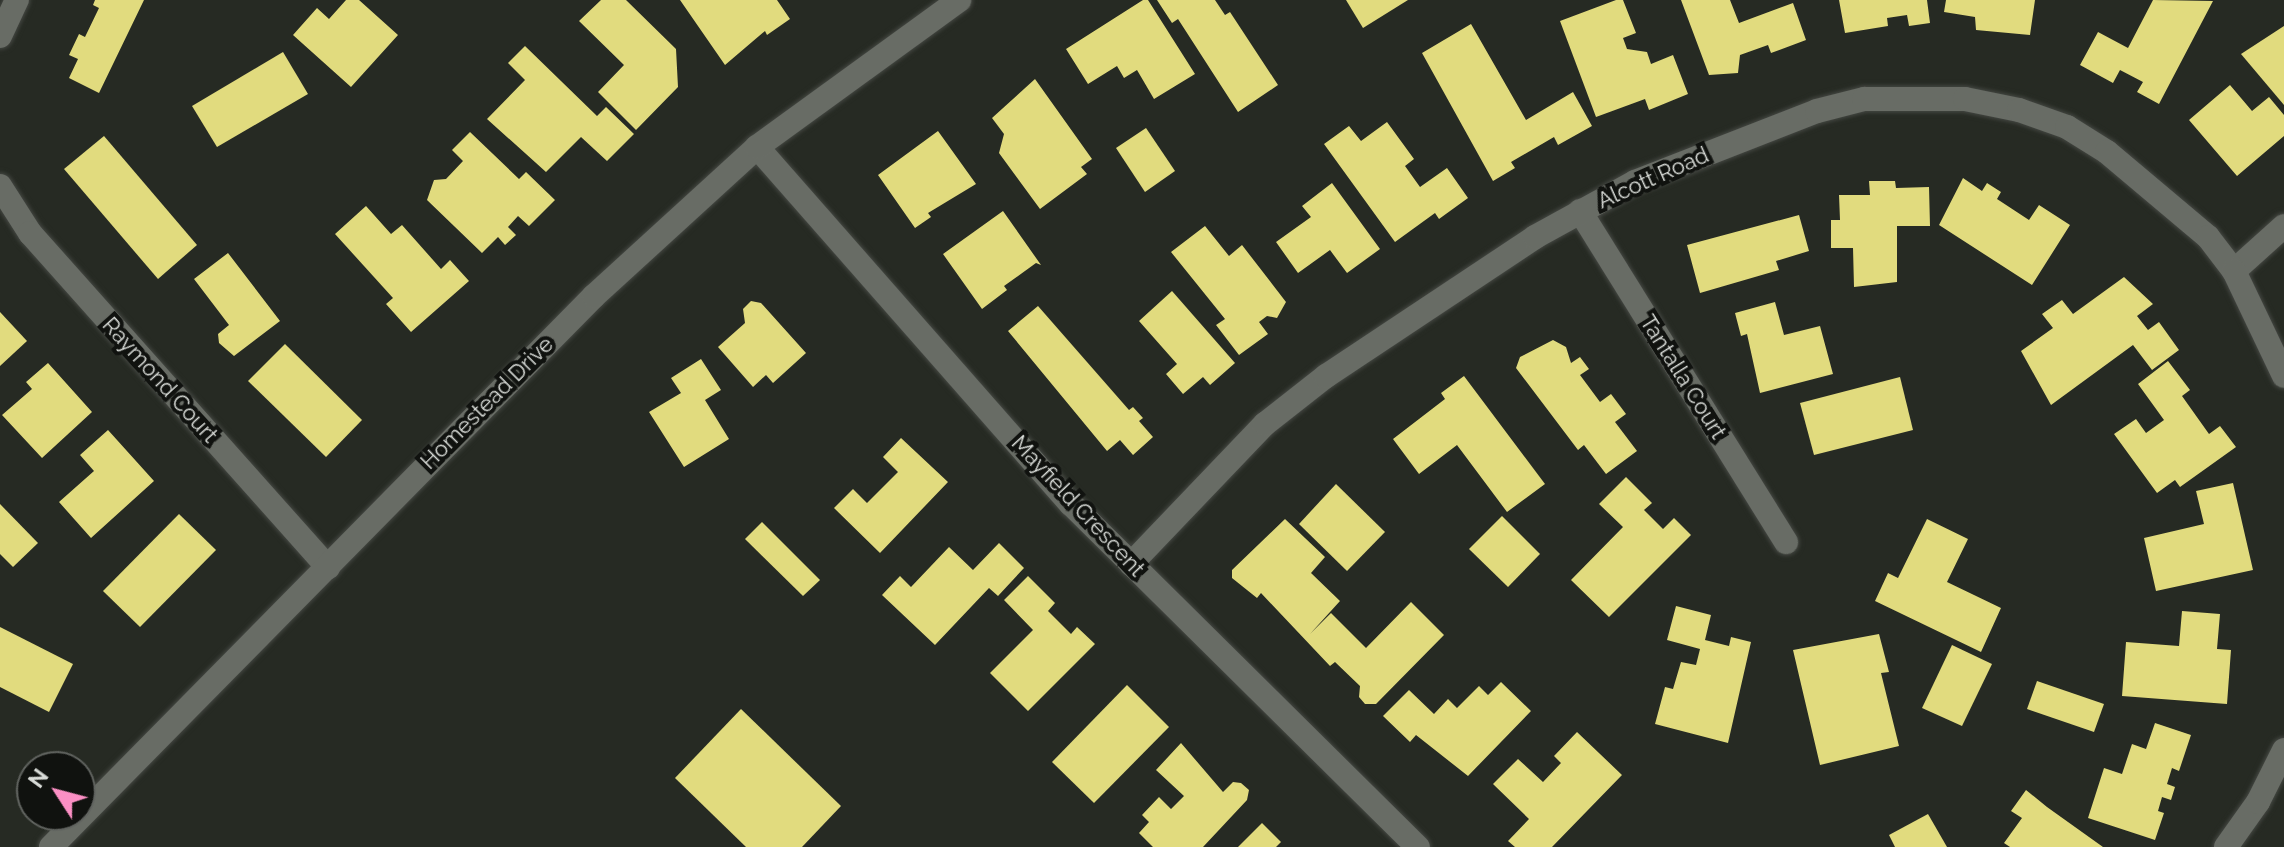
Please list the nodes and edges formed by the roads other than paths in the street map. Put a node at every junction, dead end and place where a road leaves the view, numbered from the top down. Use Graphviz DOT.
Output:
graph roads {
  1 [pos="17,0"];
  2 [pos="959,0"];
  3 [pos="0,36"];
  4 [pos="757,147"];
  5 [pos="0,186"];
  6 [pos="1580,211"];
  7 [pos="2284,226"];
  8 [pos="2234,271"];
  9 [pos="2284,376"];
  10 [pos="1786,542"];
  11 [pos="1131,564"];
  12 [pos="328,568"];
  13 [pos="2282,765"];
  14 [pos="51,847"];
  15 [pos="1418,847"];
  16 [pos="2226,847"];
  1 -- 3 [label="street"];
  2 -- 4 [label="street, Homestead Drive"];
  4 -- 11 [label="street, Mayfield Crescent"];
  4 -- 12 [label="street, Homestead Drive"];
  5 -- 12 [label="street, Raymond Court"];
  6 -- 8 [label="street, Alcott Road"];
  6 -- 10 [label="street, Tantalla Court"];
  6 -- 11 [label="street, Alcott Road"];
  7 -- 8 [label="street"];
  8 -- 9 [label="street"];
  11 -- 15 [label="street, Mayfield Crescent"];
  12 -- 14 [label="street, Homestead Drive"];
  13 -- 16 [label="street"];
}
